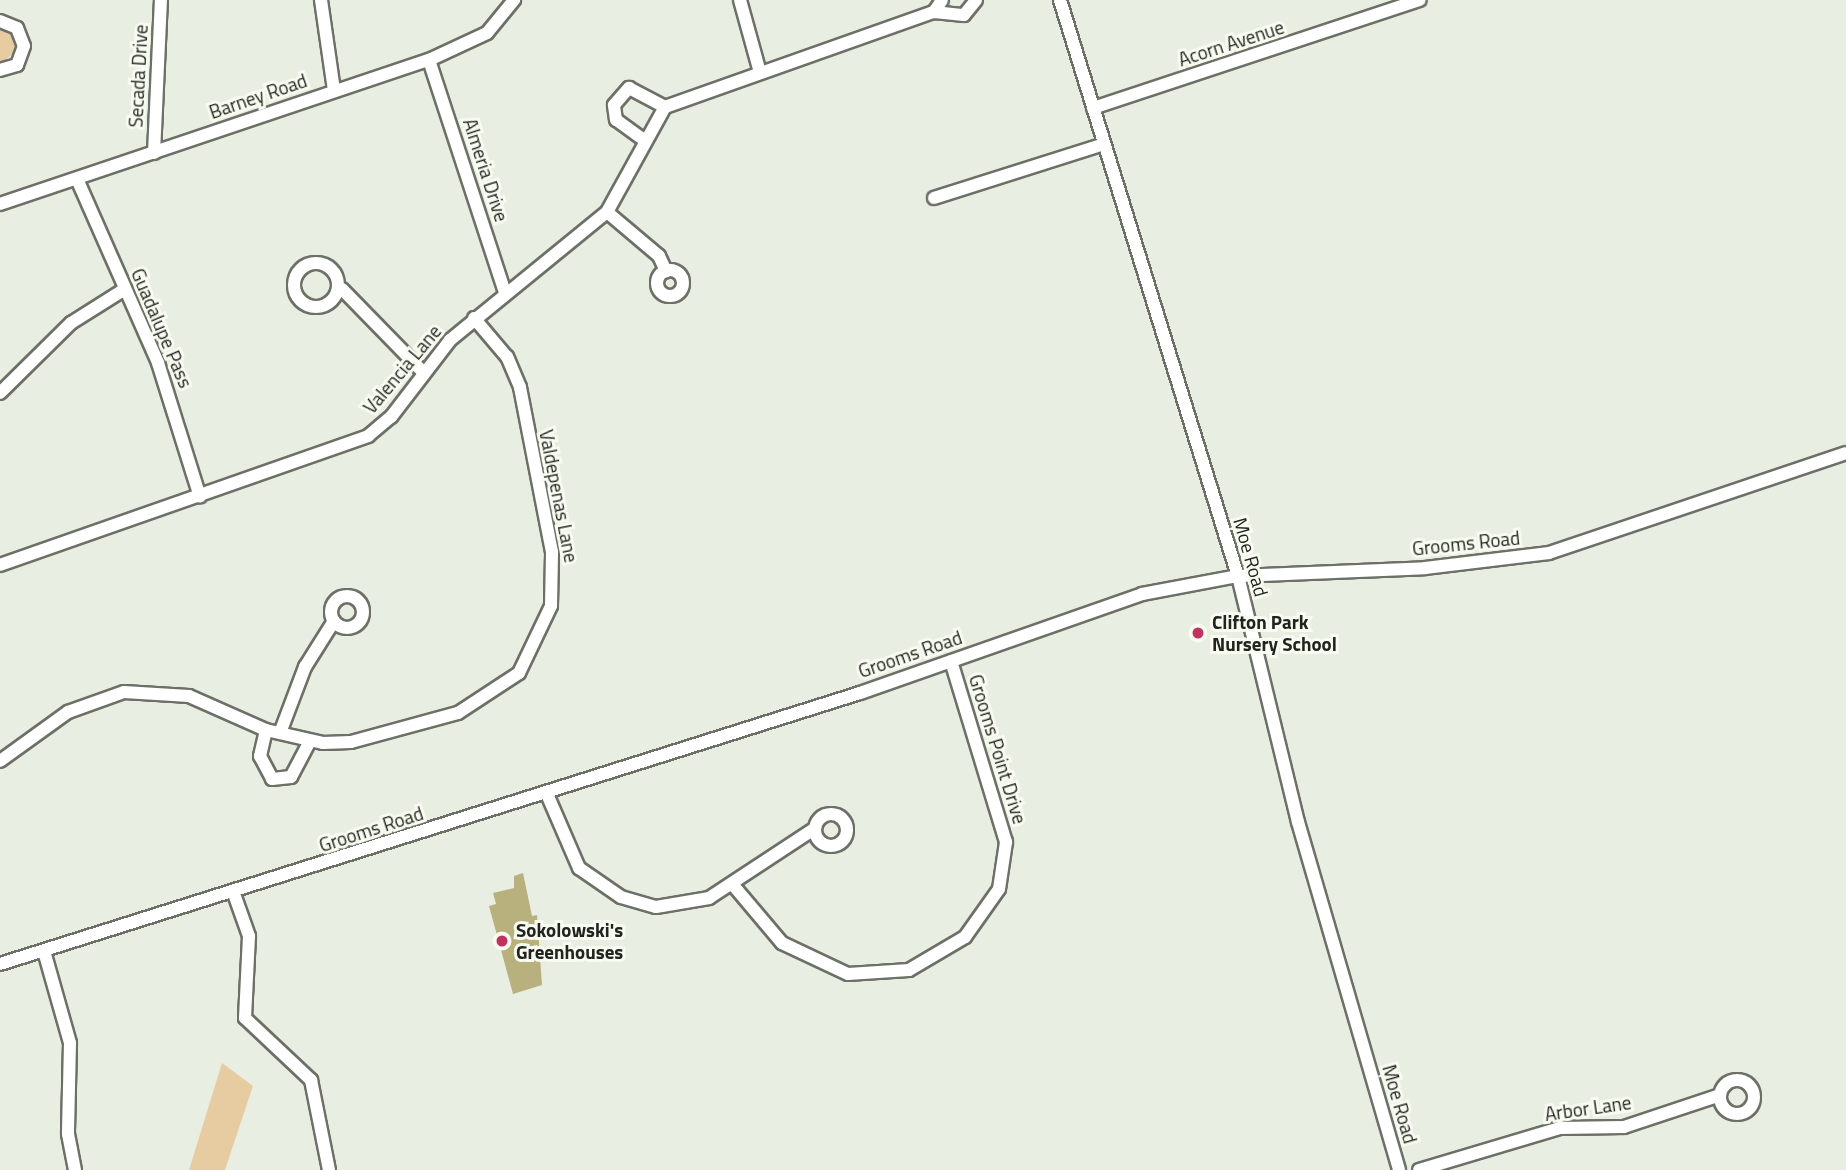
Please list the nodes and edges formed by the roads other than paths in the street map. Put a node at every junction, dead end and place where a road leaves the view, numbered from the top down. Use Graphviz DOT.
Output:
graph roads {
  1 [pos="161,0"];
  2 [pos="321,0"];
  3 [pos="514,0"];
  4 [pos="740,0"];
  5 [pos="943,0"];
  6 [pos="976,0"];
  7 [pos="1060,0"];
  8 [pos="1420,0"];
  9 [pos="934,12"];
  10 [pos="0,21"];
  11 [pos="429,60"];
  12 [pos="759,69"];
  13 [pos="0,70"];
  14 [pos="334,90"];
  15 [pos="665,107"];
  16 [pos="1093,108"];
  17 [pos="644,140"];
  18 [pos="1104,144"];
  19 [pos="154,153"];
  20 [pos="77,178"];
  21 [pos="934,198"];
  22 [pos="0,204"];
  23 [pos="607,212"];
  24 [pos="666,271"];
  25 [pos="125,289"];
  26 [pos="342,289"];
  27 [pos="505,292"];
  28 [pos="474,318"];
  29 [pos="424,373"];
  30 [pos="1,397"];
  31 [pos="1846,453"];
  32 [pos="200,497"];
  33 [pos="0,565"];
  34 [pos="1238,576"];
  35 [pos="334,621"];
  36 [pos="951,661"];
  37 [pos="267,730"];
  38 [pos="280,733"];
  39 [pos="310,741"];
  40 [pos="0,761"];
  41 [pos="547,794"];
  42 [pos="814,829"];
  43 [pos="733,885"];
  44 [pos="233,891"];
  45 [pos="44,951"];
  46 [pos="1,962"];
  47 [pos="1720,1095"];
  48 [pos="75,1170"];
  49 [pos="329,1170"];
  50 [pos="1399,1170"];
  51 [pos="1419,1170"];
  1 -- 19 [label="street, Secada Drive"];
  2 -- 14 [label="street"];
  3 -- 11 [label="street, Barney Road"];
  4 -- 12 [label="street"];
  5 -- 9 [label="street"];
  6 -- 9 [label="street"];
  7 -- 16 [label="street, Moe Road"];
  8 -- 16 [label="street, Acorn Avenue"];
  9 -- 12 [label="street"];
  10 -- 13 [label="street"];
  11 -- 14 [label="street, Barney Road"];
  11 -- 27 [label="street, Almeria Drive"];
  12 -- 15 [label="street"];
  14 -- 19 [label="street, Barney Road"];
  15 -- 17 [label="street, Valencia Lane"];
  15 -- 17 [label="street"];
  16 -- 18 [label="street, Moe Road"];
  17 -- 23 [label="street, Valencia Lane"];
  18 -- 21 [label="street"];
  18 -- 34 [label="street, Moe Road"];
  19 -- 20 [label="street, Barney Road"];
  20 -- 22 [label="street, Barney Road"];
  20 -- 25 [label="street, Guadalupe Pass"];
  23 -- 24 [label="street"];
  23 -- 27 [label="street, Valencia Lane"];
  25 -- 30 [label="street"];
  25 -- 32 [label="street, Guadalupe Pass"];
  26 -- 29 [label="street"];
  27 -- 28 [label="street, Valencia Lane"];
  28 -- 29 [label="street, Valencia Lane"];
  28 -- 39 [label="street, Valdepenas Lane"];
  29 -- 32 [label="street, Valencia Lane"];
  31 -- 34 [label="street, Grooms Road"];
  32 -- 33 [label="street, Valencia Lane"];
  34 -- 36 [label="street, Grooms Road"];
  34 -- 50 [label="street, Moe Road"];
  35 -- 38 [label="street"];
  36 -- 41 [label="street, Grooms Road"];
  36 -- 43 [label="street, Grooms Point Drive"];
  37 -- 38 [label="street, Valdepenas Lane"];
  37 -- 39 [label="street"];
  37 -- 40 [label="street, Valdepenas Lane"];
  38 -- 39 [label="street, Valdepenas Lane"];
  41 -- 43 [label="street"];
  41 -- 44 [label="street, Grooms Road"];
  42 -- 43 [label="street"];
  44 -- 45 [label="street, Grooms Road"];
  44 -- 49 [label="street"];
  45 -- 46 [label="street, Grooms Road"];
  45 -- 48 [label="street"];
  47 -- 51 [label="street, Arbor Lane"];
}
